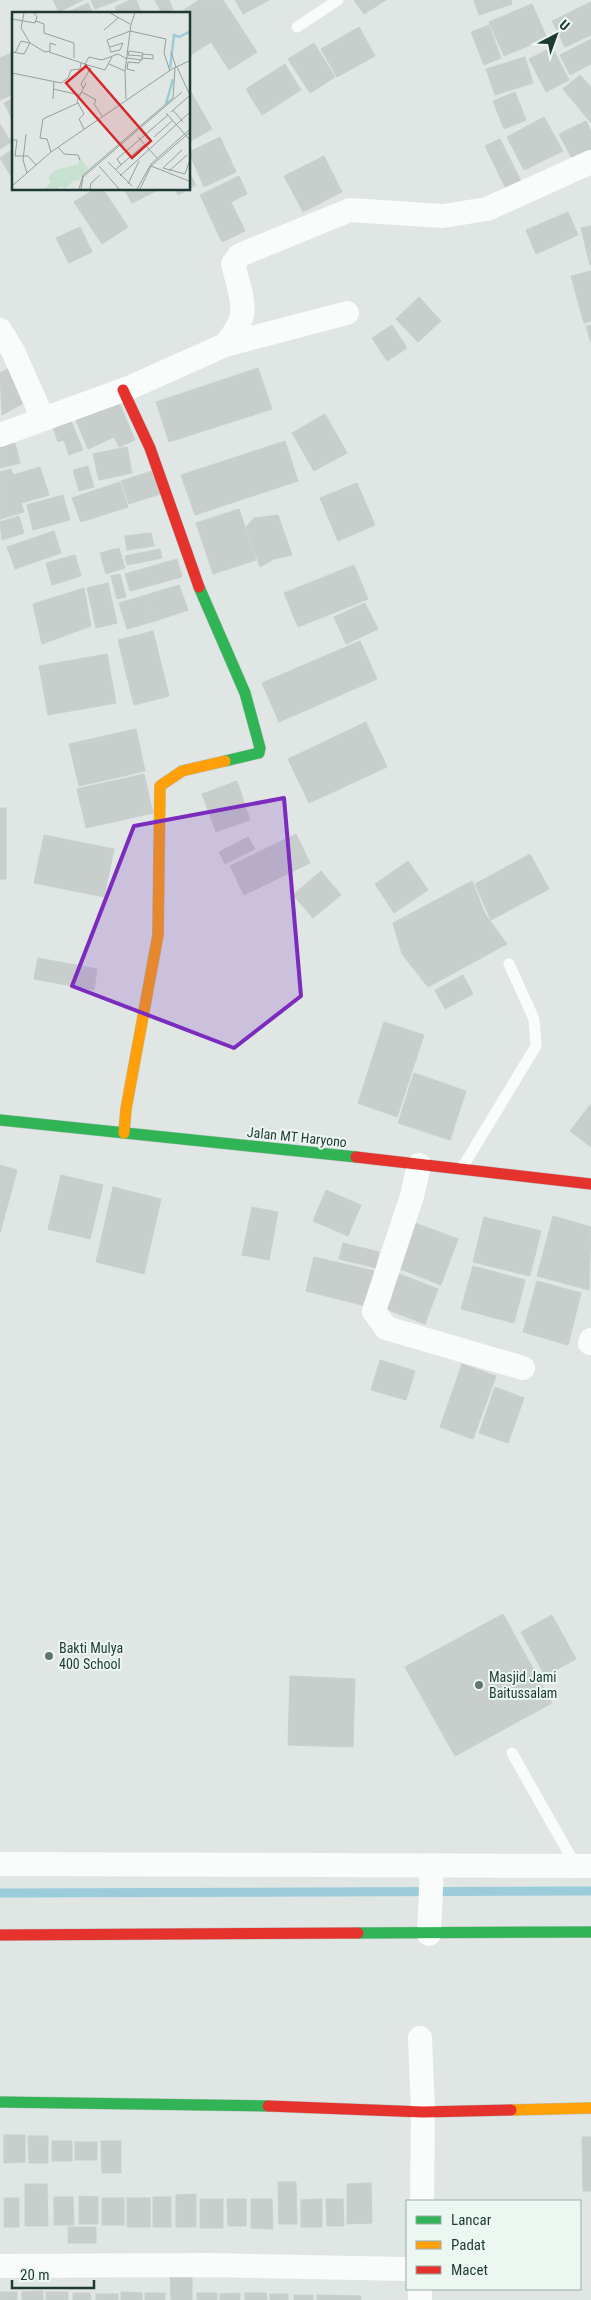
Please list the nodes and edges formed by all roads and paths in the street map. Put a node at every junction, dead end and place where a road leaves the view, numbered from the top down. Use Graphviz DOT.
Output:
graph roads {
  1 [pos="338,0"];
  2 [pos="297,27"];
  3 [pos="591,162"];
  4 [pos="347,313"];
  5 [pos="0,330"];
  6 [pos="225,345"];
  7 [pos="123,390"];
  8 [pos="42,419"];
  9 [pos="0,435"];
  10 [pos="509,964"];
  11 [pos="0,1120"];
  12 [pos="124,1133"];
  13 [pos="420,1165"];
  14 [pos="462,1168"];
  15 [pos="591,1184"];
  16 [pos="523,1368"];
  17 [pos="512,1753"];
  18 [pos="0,1864"];
  19 [pos="583,1866"];
  20 [pos="432,1872"];
  21 [pos="430,1923"];
  22 [pos="591,1932"];
  23 [pos="0,1934"];
  24 [pos="420,2038"];
  25 [pos="0,2102"];
  26 [pos="591,2108"];
  27 [pos="423,2112"];
  28 [pos="422,2200"];
  29 [pos="0,2266"];
  30 [pos="406,2269"];
  1 -- 2 [label="lane"];
  3 -- 6 [label="street"];
  4 -- 6 [label="street"];
  5 -- 8 [label="street"];
  6 -- 7 [label="street"];
  7 -- 8 [label="street"];
  7 -- 12 [label="street"];
  8 -- 9 [label="street"];
  10 -- 14 [label="lane"];
  11 -- 12 [label="street, Jalan MT Haryono"];
  12 -- 13 [label="street, Jalan MT Haryono"];
  13 -- 14 [label="street, Jalan MT Haryono"];
  13 -- 16 [label="street"];
  14 -- 15 [label="street, Jalan MT Haryono"];
  17 -- 19 [label="lane"];
  18 -- 20 [label="street"];
  19 -- 20 [label="street"];
  20 -- 21 [label="street"];
  21 -- 22 [label="street"];
  21 -- 23 [label="street"];
  24 -- 27 [label="street"];
  25 -- 27 [label="street"];
  26 -- 27 [label="street"];
  27 -- 28 [label="street"];
  29 -- 30 [label="street"];
}
